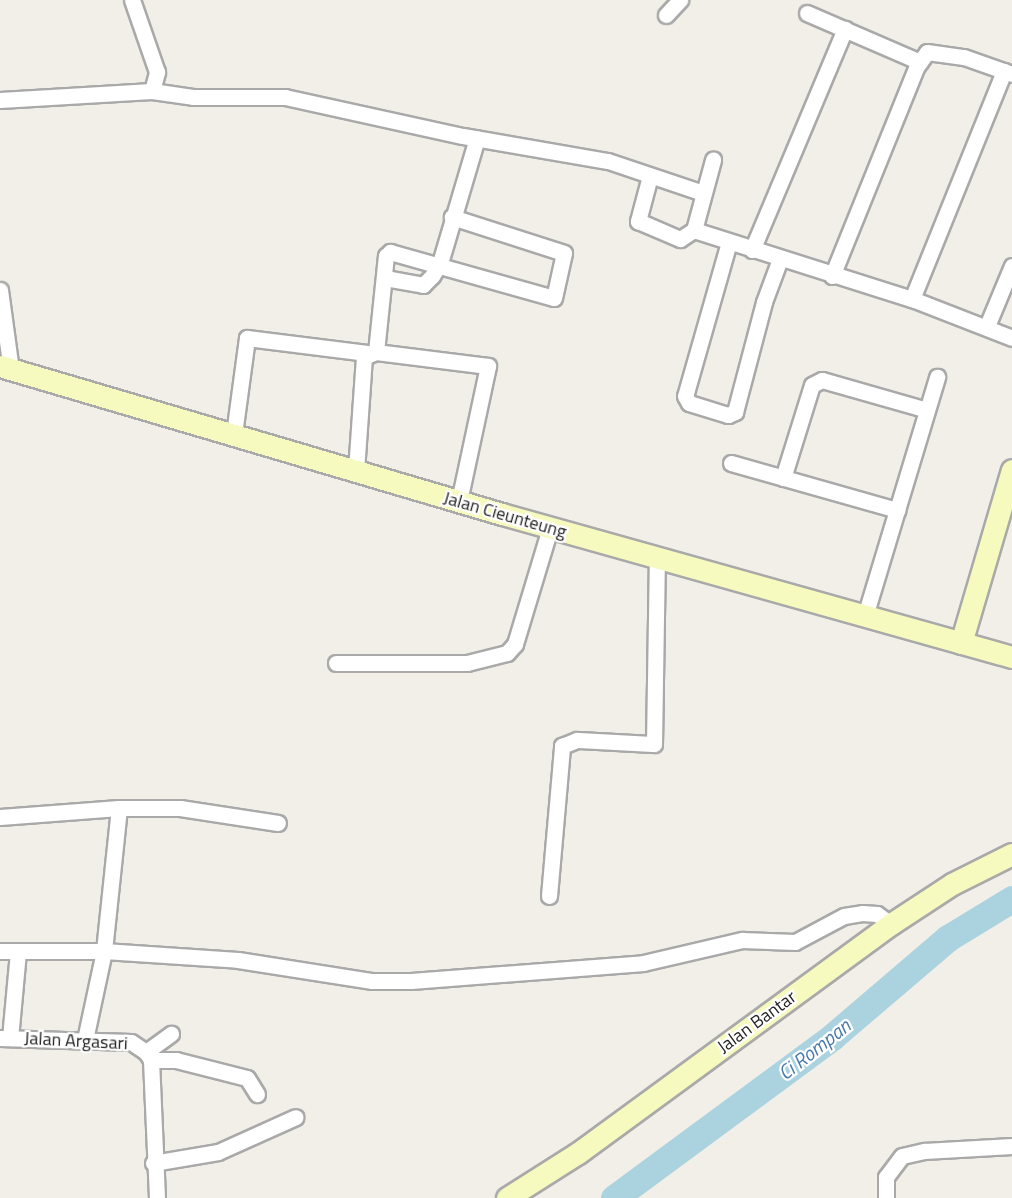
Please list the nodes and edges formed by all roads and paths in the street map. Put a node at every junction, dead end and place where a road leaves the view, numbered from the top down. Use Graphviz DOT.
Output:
graph roads {
  1 [pos="132,0"];
  2 [pos="680,0"];
  3 [pos="807,13"];
  4 [pos="666,15"];
  5 [pos="845,29"];
  6 [pos="920,62"];
  7 [pos="1008,73"];
  8 [pos="152,91"];
  9 [pos="0,99"];
  10 [pos="477,138"];
  11 [pos="712,160"];
  12 [pos="650,176"];
  13 [pos="704,194"];
  14 [pos="452,218"];
  15 [pos="694,230"];
  16 [pos="729,242"];
  17 [pos="752,250"];
  18 [pos="780,259"];
  19 [pos="440,263"];
  20 [pos="1012,266"];
  21 [pos="832,276"];
  22 [pos="385,278"];
  23 [pos="0,290"];
  24 [pos="912,299"];
  25 [pos="987,326"];
  26 [pos="1012,338"];
  27 [pos="371,352"];
  28 [pos="6,368"];
  29 [pos="937,377"];
  30 [pos="927,410"];
  31 [pos="234,434"];
  32 [pos="731,463"];
  33 [pos="1012,470"];
  34 [pos="356,471"];
  35 [pos="783,478"];
  36 [pos="459,501"];
  37 [pos="897,510"];
  38 [pos="550,528"];
  39 [pos="657,558"];
  40 [pos="865,616"];
  41 [pos="961,643"];
  42 [pos="1012,657"];
  43 [pos="336,663"];
  44 [pos="119,807"];
  45 [pos="0,817"];
  46 [pos="278,823"];
  47 [pos="1012,854"];
  48 [pos="549,896"];
  49 [pos="891,924"];
  50 [pos="0,951"];
  51 [pos="18,951"];
  52 [pos="104,951"];
  53 [pos="171,1034"];
  54 [pos="5,1038"];
  55 [pos="85,1040"];
  56 [pos="148,1056"];
  57 [pos="257,1094"];
  58 [pos="296,1117"];
  59 [pos="1012,1146"];
  60 [pos="153,1163"];
  61 [pos="157,1198"];
  62 [pos="507,1198"];
  63 [pos="886,1198"];
  1 -- 8 [label="street"];
  2 -- 4 [label="street"];
  3 -- 5 [label="street"];
  5 -- 6 [label="street"];
  5 -- 17 [label="street"];
  6 -- 7 [label="street"];
  6 -- 21 [label="street"];
  7 -- 24 [label="street"];
  8 -- 9 [label="street"];
  8 -- 10 [label="street"];
  10 -- 12 [label="street"];
  10 -- 14 [label="street"];
  11 -- 13 [label="street"];
  12 -- 13 [label="street"];
  12 -- 15 [label="street"];
  13 -- 15 [label="street"];
  14 -- 19 [label="street"];
  14 -- 19 [label="street"];
  15 -- 16 [label="street"];
  16 -- 17 [label="street"];
  16 -- 18 [label="street"];
  17 -- 18 [label="street"];
  18 -- 21 [label="street"];
  19 -- 22 [label="street"];
  19 -- 22 [label="street"];
  20 -- 25 [label="street"];
  21 -- 24 [label="street"];
  22 -- 27 [label="street"];
  23 -- 28 [label="street"];
  24 -- 25 [label="street"];
  25 -- 26 [label="street"];
  27 -- 31 [label="street"];
  27 -- 34 [label="street"];
  27 -- 36 [label="street"];
  28 -- 31 [label="street, Jalan Cieunteung"];
  29 -- 30 [label="street"];
  30 -- 35 [label="street"];
  30 -- 37 [label="street"];
  31 -- 34 [label="street, Jalan Cieunteung"];
  32 -- 35 [label="street"];
  33 -- 41 [label="street"];
  34 -- 36 [label="street, Jalan Cieunteung"];
  35 -- 37 [label="street"];
  36 -- 38 [label="street, Jalan Cieunteung"];
  37 -- 40 [label="street"];
  38 -- 39 [label="street, Jalan Cieunteung"];
  38 -- 43 [label="street"];
  39 -- 40 [label="street, Jalan Cieunteung"];
  39 -- 48 [label="street"];
  40 -- 41 [label="street, Jalan Cieunteung"];
  41 -- 42 [label="street, Jalan Cieunteung"];
  44 -- 45 [label="street"];
  44 -- 46 [label="street"];
  44 -- 52 [label="street"];
  47 -- 49 [label="street, Jalan Bantar"];
  49 -- 52 [label="street"];
  49 -- 62 [label="street, Jalan Bantar"];
  50 -- 51 [label="street"];
  51 -- 52 [label="street"];
  51 -- 54 [label="street"];
  52 -- 55 [label="street"];
  53 -- 56 [label="street"];
  54 -- 55 [label="street, Jalan Argasari"];
  55 -- 56 [label="street, Jalan Argasari"];
  56 -- 57 [label="street"];
  56 -- 60 [label="street, Jalan Argasari"];
  58 -- 60 [label="street"];
  59 -- 63 [label="street"];
  60 -- 61 [label="street, Jalan Argasari"];
}
